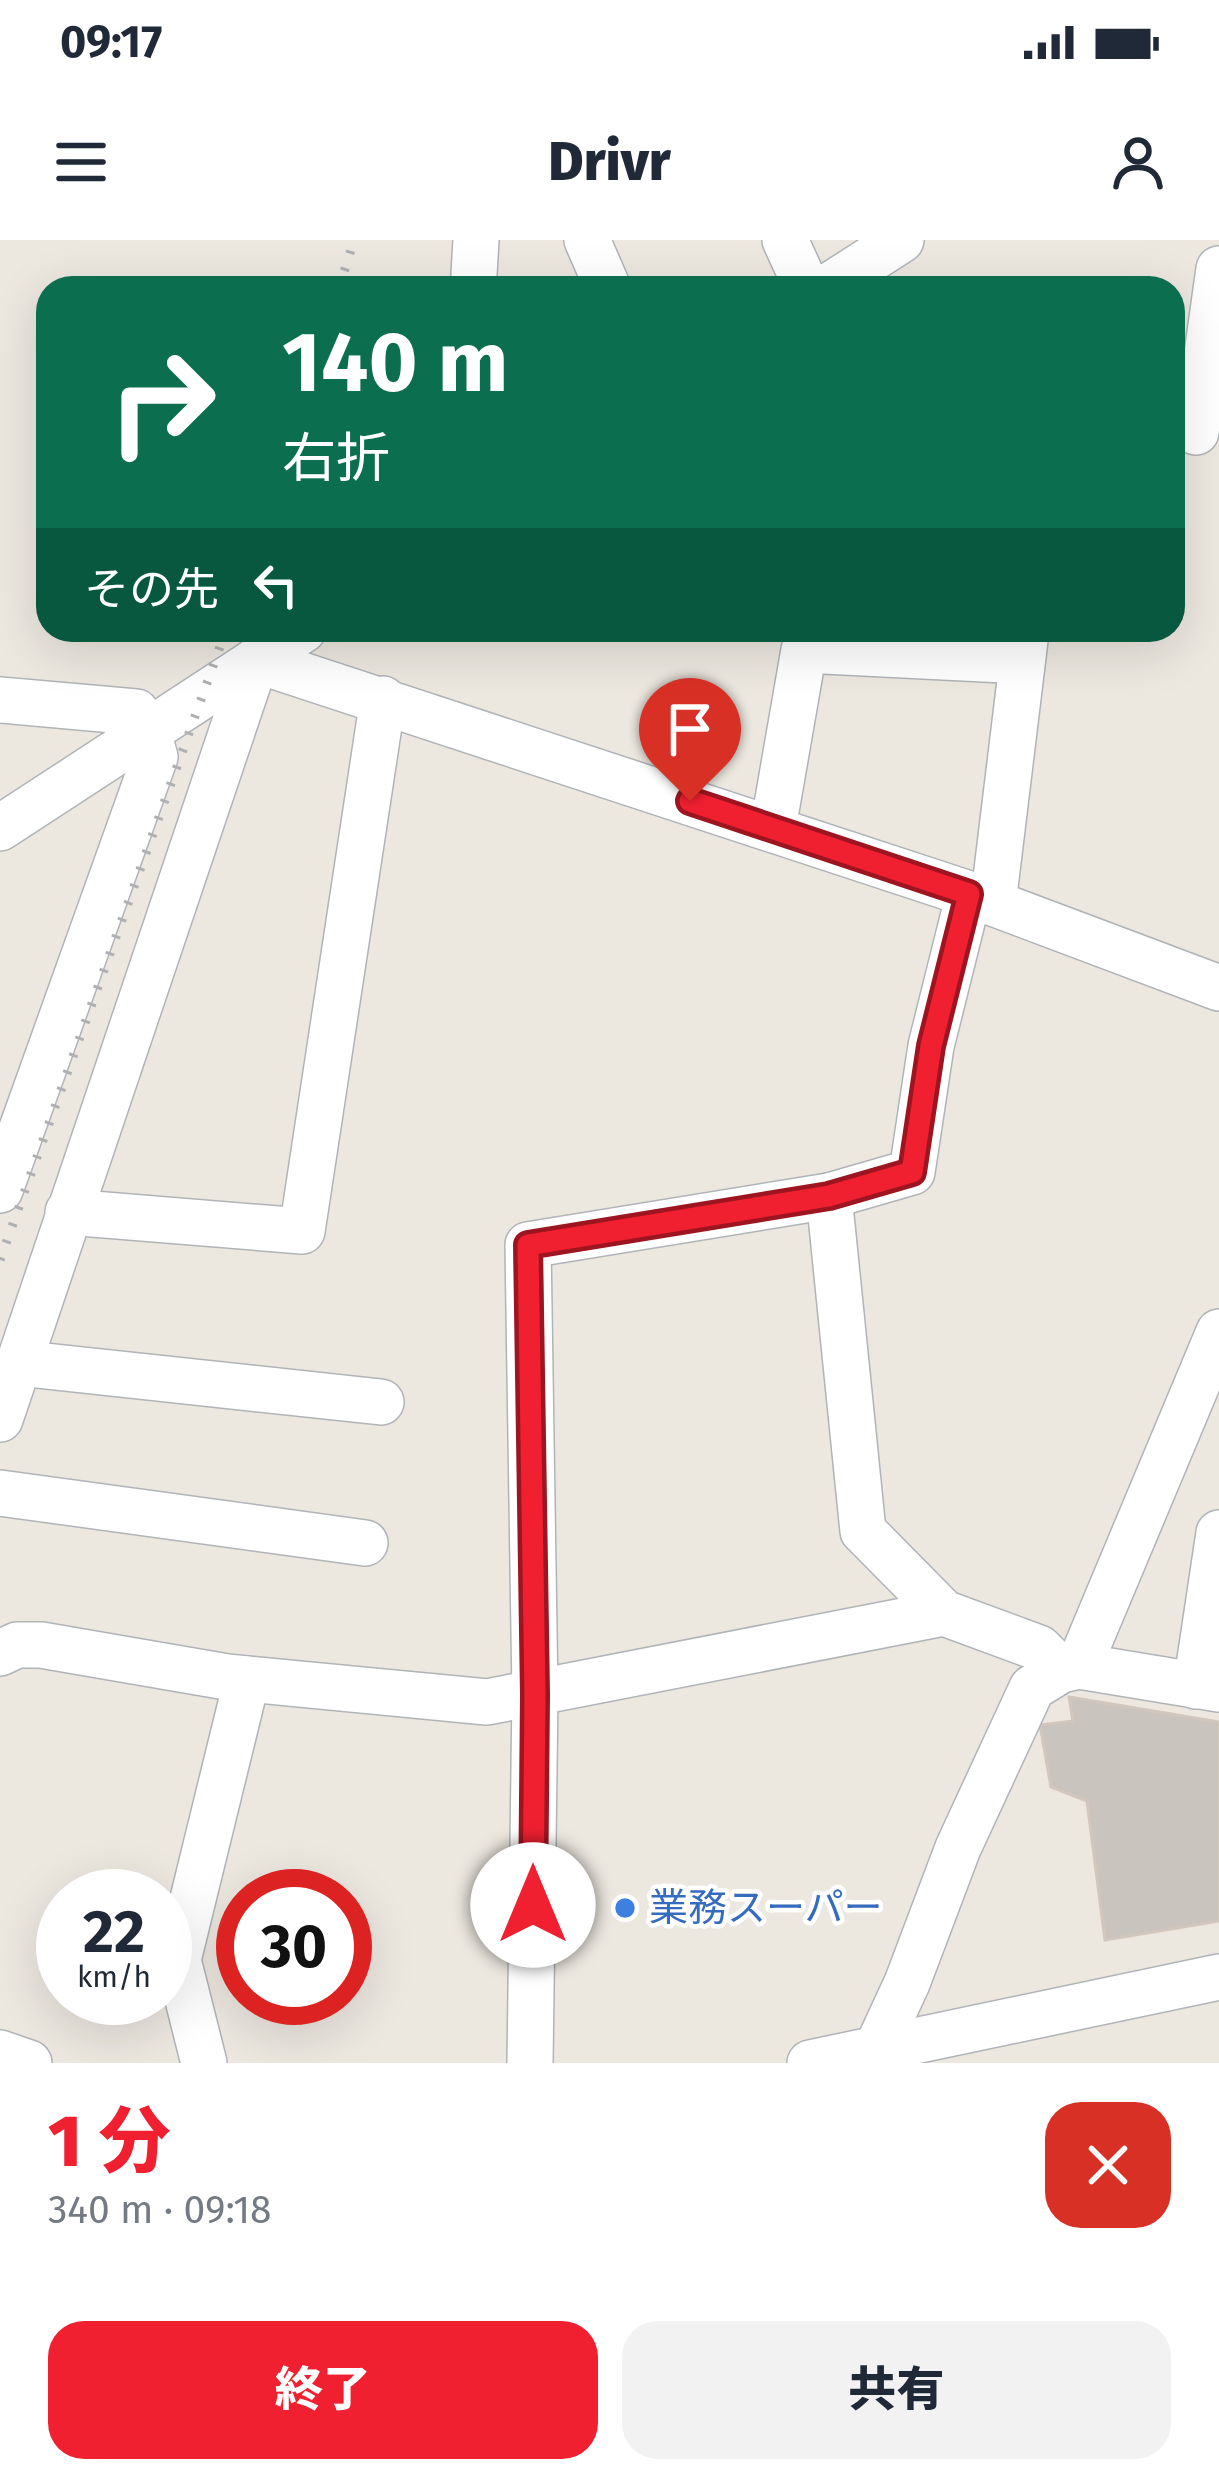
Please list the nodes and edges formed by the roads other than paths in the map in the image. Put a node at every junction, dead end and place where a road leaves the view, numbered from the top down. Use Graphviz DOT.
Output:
graph roads {
  1 [pos="587,240"];
  2 [pos="785,240"];
  3 [pos="901,240"];
  4 [pos="1219,269"];
  5 [pos="603,276"];
  6 [pos="802,276"];
  7 [pos="845,276"];
  8 [pos="1196,432"];
  9 [pos="284,642"];
  10 [pos="1024,645"];
  11 [pos="256,660"];
  12 [pos="383,699"];
  13 [pos="0,700"];
  14 [pos="147,729"];
  15 [pos="0,828"];
  16 [pos="773,828"];
  17 [pos="981,898"];
  18 [pos="1219,988"];
  19 [pos="0,1190"];
  20 [pos="829,1196"];
  21 [pos="68,1212"];
  22 [pos="1219,1332"];
  23 [pos="18,1363"];
  24 [pos="381,1402"];
  25 [pos="0,1419"];
  26 [pos="0,1493"];
  27 [pos="1219,1533"];
  28 [pos="365,1544"];
  29 [pos="1212,1611"];
  30 [pos="944,1613"];
  31 [pos="0,1653"];
  32 [pos="1070,1668"];
  33 [pos="247,1679"];
  34 [pos="1207,1688"];
  35 [pos="535,1695"];
  36 [pos="1219,1976"];
  37 [pos="0,2053"];
  38 [pos="873,2056"];
  39 [pos="29,2063"];
  40 [pos="204,2063"];
  41 [pos="530,2063"];
  42 [pos="810,2063"];
  1 -- 5 [label="street"];
  2 -- 6 [label="street"];
  3 -- 7 [label="street"];
  4 -- 8 [label="street"];
  9 -- 11 [label="street"];
  10 -- 16 [label="street"];
  10 -- 17 [label="street"];
  11 -- 12 [label="street"];
  11 -- 14 [label="street"];
  11 -- 21 [label="street"];
  12 -- 16 [label="street"];
  12 -- 21 [label="street"];
  13 -- 14 [label="street"];
  14 -- 15 [label="street"];
  14 -- 19 [label="street"];
  16 -- 17 [label="street"];
  17 -- 18 [label="street"];
  17 -- 20 [label="street"];
  20 -- 30 [label="street"];
  20 -- 35 [label="street"];
  21 -- 23 [label="street"];
  22 -- 32 [label="street"];
  23 -- 24 [label="street"];
  23 -- 25 [label="street"];
  26 -- 28 [label="street"];
  27 -- 29 [label="street"];
  29 -- 34 [label="street"];
  30 -- 32 [label="street"];
  30 -- 35 [label="street"];
  31 -- 33 [label="street"];
  32 -- 34 [label="street"];
  32 -- 38 [label="street"];
  33 -- 35 [label="street"];
  33 -- 40 [label="street"];
  35 -- 41 [label="street"];
  36 -- 38 [label="street"];
  37 -- 39 [label="street"];
  38 -- 42 [label="street"];
}
